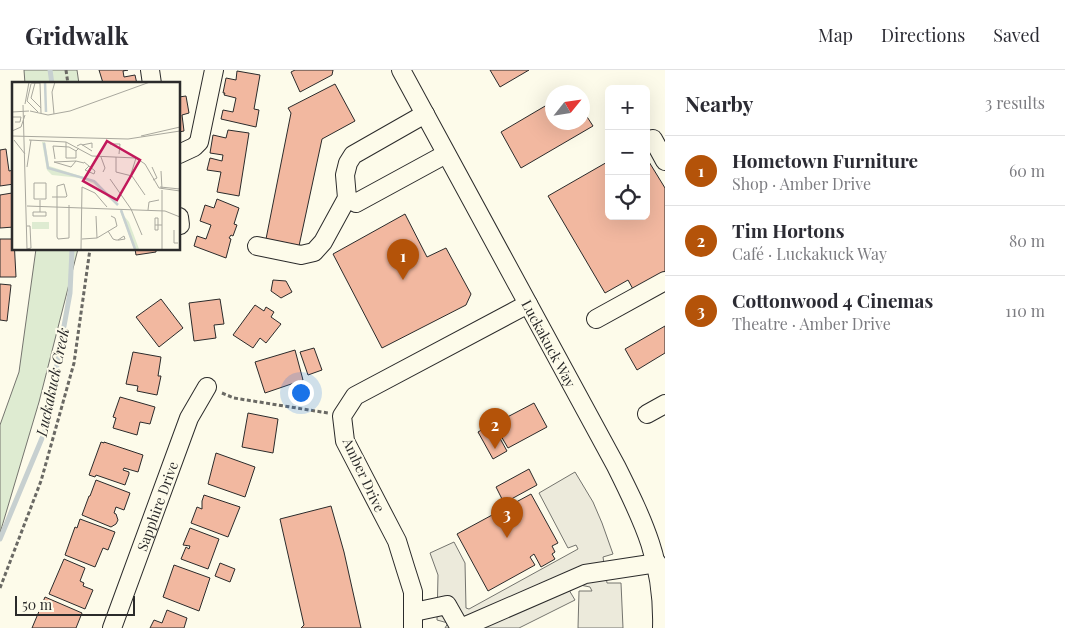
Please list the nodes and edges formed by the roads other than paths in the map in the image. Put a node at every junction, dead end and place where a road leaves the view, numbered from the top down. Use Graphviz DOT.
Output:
graph roads {
  1 [pos="214,70"];
  2 [pos="401,70"];
  3 [pos="425,114"];
  4 [pos="653,139"];
  5 [pos="180,154"];
  6 [pos="446,154"];
  7 [pos="665,161"];
  8 [pos="347,198"];
  9 [pos="257,246"];
  10 [pos="665,281"];
  11 [pos="528,304"];
  12 [pos="596,319"];
  13 [pos="207,387"];
  14 [pos="665,404"];
  15 [pos="647,414"];
  16 [pos="657,563"];
  17 [pos="413,620"];
  18 [pos="112,628"];
  19 [pos="460,628"];
  20 [pos="662,628"];
  1 -- 5 [label="street"];
  2 -- 3 [label="street, Luckakuck Way"];
  3 -- 6 [label="street, Luckakuck Way"];
  3 -- 8 [label="street"];
  4 -- 7 [label="street"];
  6 -- 8 [label="street"];
  6 -- 11 [label="street, Luckakuck Way"];
  8 -- 9 [label="street"];
  10 -- 12 [label="street"];
  11 -- 16 [label="street, Luckakuck Way"];
  11 -- 17 [label="street, Amber Drive"];
  13 -- 18 [label="street, Sapphire Drive"];
  14 -- 15 [label="street"];
  16 -- 19 [label="street"];
  16 -- 20 [label="street, Luckakuck Way"];
  17 -- 19 [label="street"];
}
